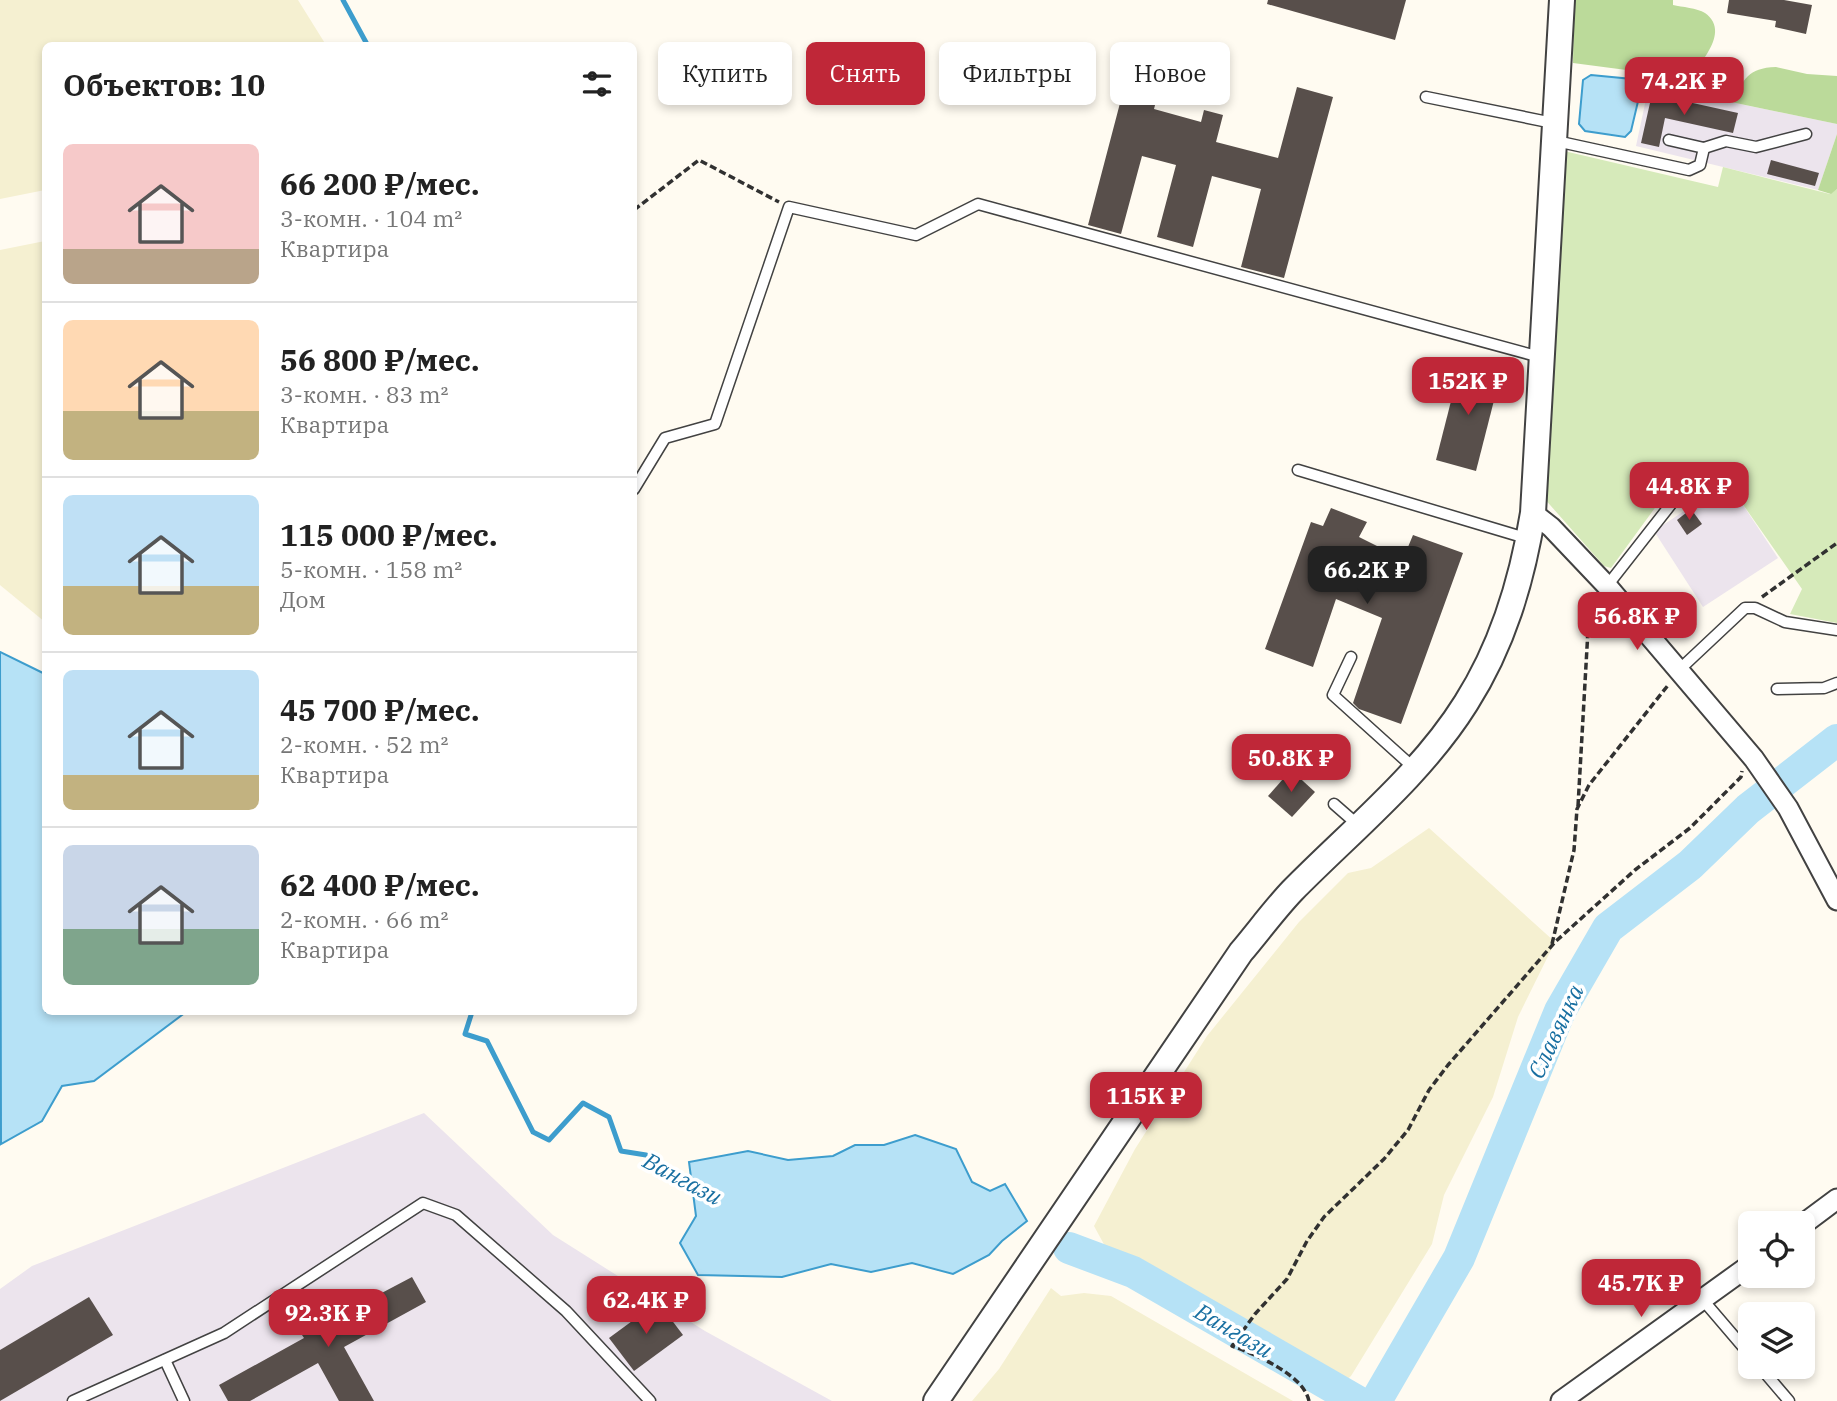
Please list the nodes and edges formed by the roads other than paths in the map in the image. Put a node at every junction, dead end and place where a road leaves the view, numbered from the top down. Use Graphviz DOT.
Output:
graph roads {
  1 [pos="1562,0"];
  2 [pos="1426,97"];
  3 [pos="1555,132"];
  4 [pos="1806,134"];
  5 [pos="1669,140"];
  6 [pos="1704,148"];
  7 [pos="1544,358"];
  8 [pos="1298,470"];
  9 [pos="637,484"];
  10 [pos="1686,485"];
  11 [pos="1533,513"];
  12 [pos="1529,540"];
  13 [pos="1607,586"];
  14 [pos="1837,630"];
  15 [pos="1351,657"];
  16 [pos="1679,670"];
  17 [pos="1837,683"];
  18 [pos="1777,689"];
  19 [pos="1414,768"];
  20 [pos="1334,804"];
  21 [pos="1358,825"];
  22 [pos="1837,900"];
  23 [pos="1837,1199"];
  24 [pos="1815,1215"];
  25 [pos="1738,1274"];
  26 [pos="1703,1300"];
  27 [pos="1738,1342"];
  28 [pos="165,1360"];
  29 [pos="1770,1379"];
  30 [pos="87,1398"];
  31 [pos="74,1401"];
  32 [pos="184,1401"];
  33 [pos="649,1401"];
  34 [pos="936,1401"];
  35 [pos="1561,1401"];
  36 [pos="1789,1401"];
  1 -- 3 [label="street"];
  2 -- 3 [label="lane"];
  3 -- 6 [label="lane"];
  3 -- 7 [label="street"];
  4 -- 6 [label="lane"];
  5 -- 6 [label="lane"];
  7 -- 9 [label="lane"];
  7 -- 11 [label="street"];
  8 -- 12 [label="lane"];
  10 -- 13 [label="lane"];
  11 -- 12 [label="street"];
  11 -- 13 [label="street"];
  12 -- 19 [label="street"];
  13 -- 16 [label="street"];
  14 -- 16 [label="lane"];
  15 -- 19 [label="lane"];
  16 -- 22 [label="street"];
  17 -- 18 [label="lane"];
  19 -- 21 [label="street"];
  20 -- 21 [label="lane"];
  21 -- 34 [label="street"];
  23 -- 24 [label="street"];
  25 -- 26 [label="street"];
  26 -- 27 [label="lane"];
  26 -- 35 [label="street"];
  28 -- 30 [label="lane"];
  28 -- 32 [label="lane"];
  28 -- 33 [label="lane"];
  29 -- 36 [label="lane"];
  30 -- 31 [label="lane"];
}
